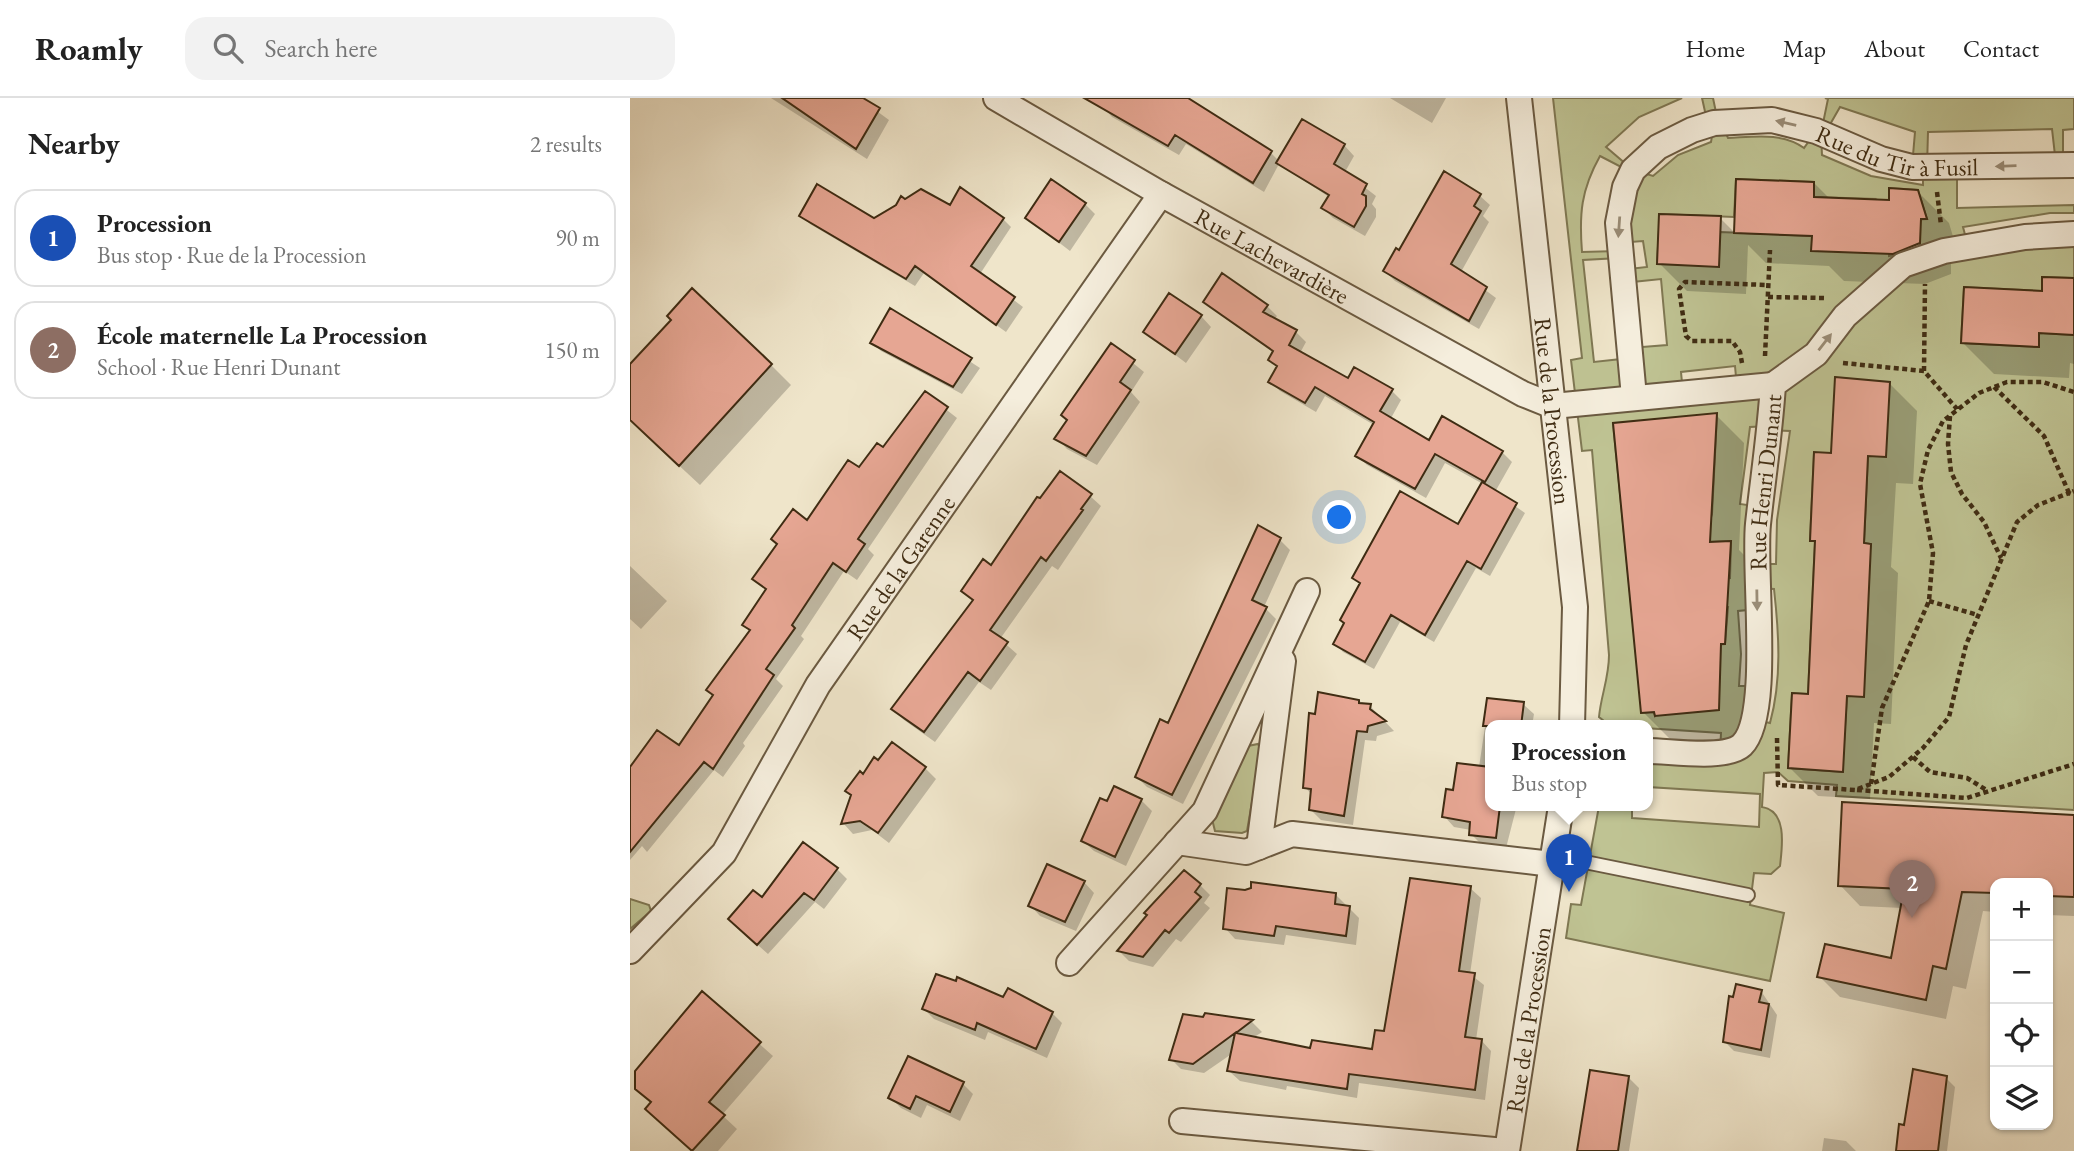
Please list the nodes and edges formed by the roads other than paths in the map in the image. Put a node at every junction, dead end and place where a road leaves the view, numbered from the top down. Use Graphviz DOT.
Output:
graph roads {
  1 [pos="996,98"];
  2 [pos="1519,98"];
  3 [pos="2074,165"];
  4 [pos="1161,194"];
  5 [pos="2074,234"];
  6 [pos="1769,375"];
  7 [pos="1634,397"];
  8 [pos="1553,406"];
  9 [pos="1307,591"];
  10 [pos="1286,636"];
  11 [pos="1572,720"];
  12 [pos="1653,751"];
  13 [pos="1561,811"];
  14 [pos="1177,842"];
  15 [pos="1259,848"];
  16 [pos="1552,864"];
  17 [pos="1748,895"];
  18 [pos="634,943"];
  19 [pos="1069,963"];
  20 [pos="1182,1122"];
  21 [pos="1506,1151"];
  1 -- 4 [label="street, Rue Lachevardière"];
  2 -- 8 [label="street, Rue de la Procession"];
  3 -- 7 [label="street, Rue du Tir à Fusil, one-way"];
  4 -- 8 [label="street, Rue Lachevardière"];
  4 -- 18 [label="street, Rue de la Garenne"];
  6 -- 5 [label="street, Rue Henri Dunant, one-way"];
  6 -- 7 [label="street"];
  6 -- 12 [label="street, Rue Henri Dunant, one-way"];
  7 -- 8 [label="street"];
  8 -- 11 [label="street, Rue de la Procession"];
  9 -- 10 [label="street"];
  10 -- 14 [label="street"];
  10 -- 15 [label="street"];
  13 -- 16 [label="street, Rue de la Procession"];
  14 -- 15 [label="street"];
  14 -- 19 [label="street"];
  15 -- 16 [label="street"];
  16 -- 17 [label="lane"];
  16 -- 21 [label="street, Rue de la Procession"];
  20 -- 21 [label="street"];
}
